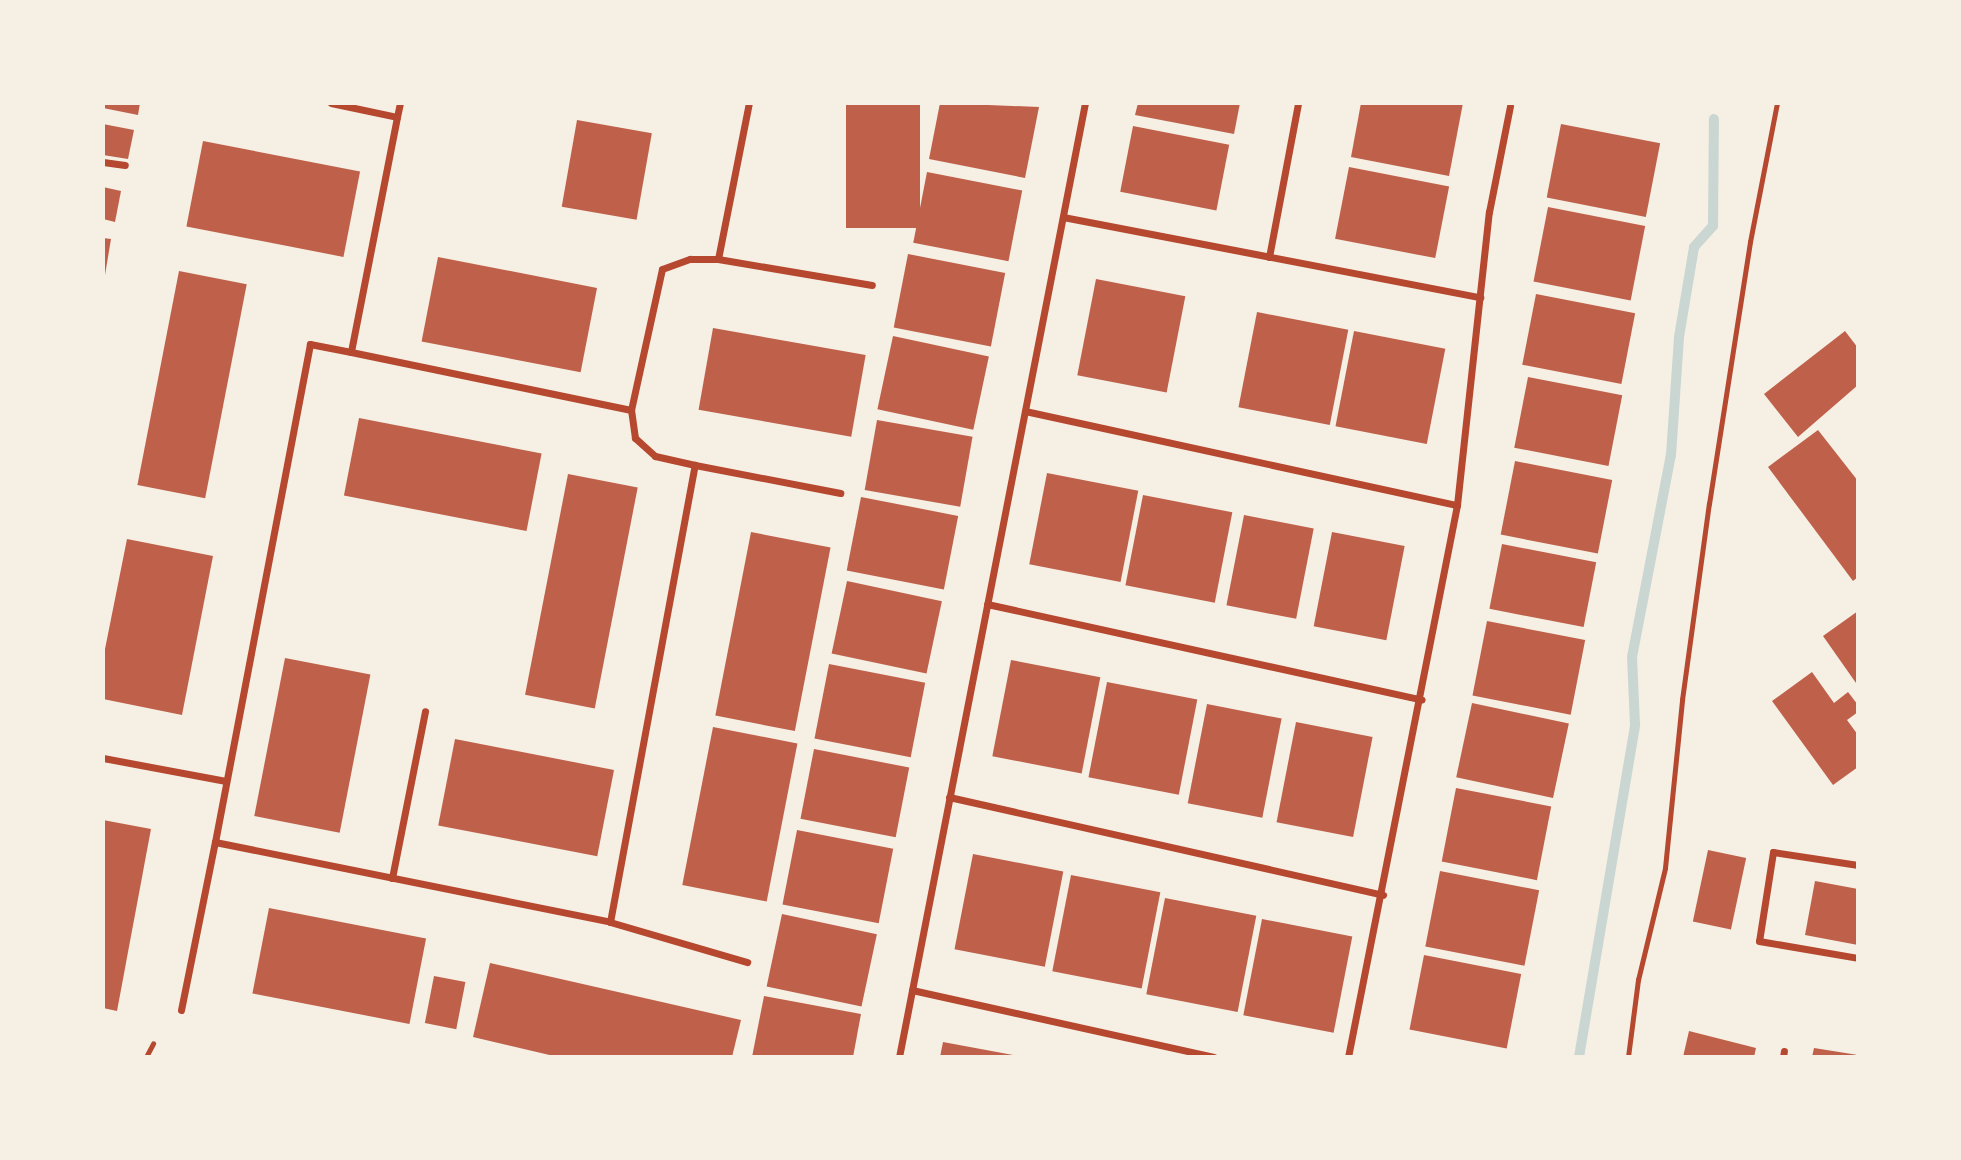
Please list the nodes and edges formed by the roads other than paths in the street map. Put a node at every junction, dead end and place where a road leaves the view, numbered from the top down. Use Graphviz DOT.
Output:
graph roads {
  1 [pos="331,103"];
  2 [pos="400,103"];
  3 [pos="749,103"];
  4 [pos="1085,103"];
  5 [pos="1298,103"];
  6 [pos="1510,106"];
  7 [pos="397,117"];
  8 [pos="103,162"];
  9 [pos="125,165"];
  10 [pos="1063,217"];
  11 [pos="1269,257"];
  12 [pos="718,259"];
  13 [pos="872,285"];
  14 [pos="1480,297"];
  15 [pos="351,352"];
  16 [pos="631,410"];
  17 [pos="1025,411"];
  18 [pos="695,464"];
  19 [pos="840,493"];
  20 [pos="1457,505"];
  21 [pos="987,604"];
  22 [pos="1422,700"];
  23 [pos="425,711"];
  24 [pos="103,758"];
  25 [pos="226,781"];
  26 [pos="949,797"];
  27 [pos="215,842"];
  28 [pos="1858,865"];
  29 [pos="392,878"];
  30 [pos="1383,895"];
  31 [pos="610,922"];
  32 [pos="1858,958"];
  33 [pos="747,961"];
  34 [pos="912,990"];
  35 [pos="181,1010"];
  36 [pos="899,1057"];
  37 [pos="1214,1057"];
  38 [pos="1348,1057"];
  1 -- 7 [label="street"];
  2 -- 7 [label="street"];
  3 -- 12 [label="street"];
  4 -- 10 [label="street"];
  5 -- 11 [label="street"];
  6 -- 14 [label="street"];
  7 -- 15 [label="street"];
  8 -- 9 [label="street"];
  10 -- 11 [label="street"];
  10 -- 17 [label="street"];
  11 -- 14 [label="street"];
  12 -- 13 [label="street"];
  12 -- 16 [label="street"];
  14 -- 20 [label="street"];
  15 -- 16 [label="street"];
  15 -- 25 [label="street"];
  16 -- 18 [label="street"];
  17 -- 20 [label="street"];
  17 -- 21 [label="street"];
  18 -- 19 [label="street"];
  18 -- 31 [label="street"];
  20 -- 22 [label="street"];
  21 -- 22 [label="street"];
  21 -- 26 [label="street"];
  22 -- 30 [label="street"];
  23 -- 29 [label="street"];
  24 -- 25 [label="street"];
  25 -- 27 [label="street"];
  26 -- 30 [label="street"];
  26 -- 34 [label="street"];
  27 -- 29 [label="street"];
  27 -- 35 [label="street"];
  28 -- 32 [label="street"];
  29 -- 31 [label="street"];
  30 -- 38 [label="street"];
  31 -- 33 [label="street"];
  34 -- 36 [label="street"];
  34 -- 37 [label="street"];
}
